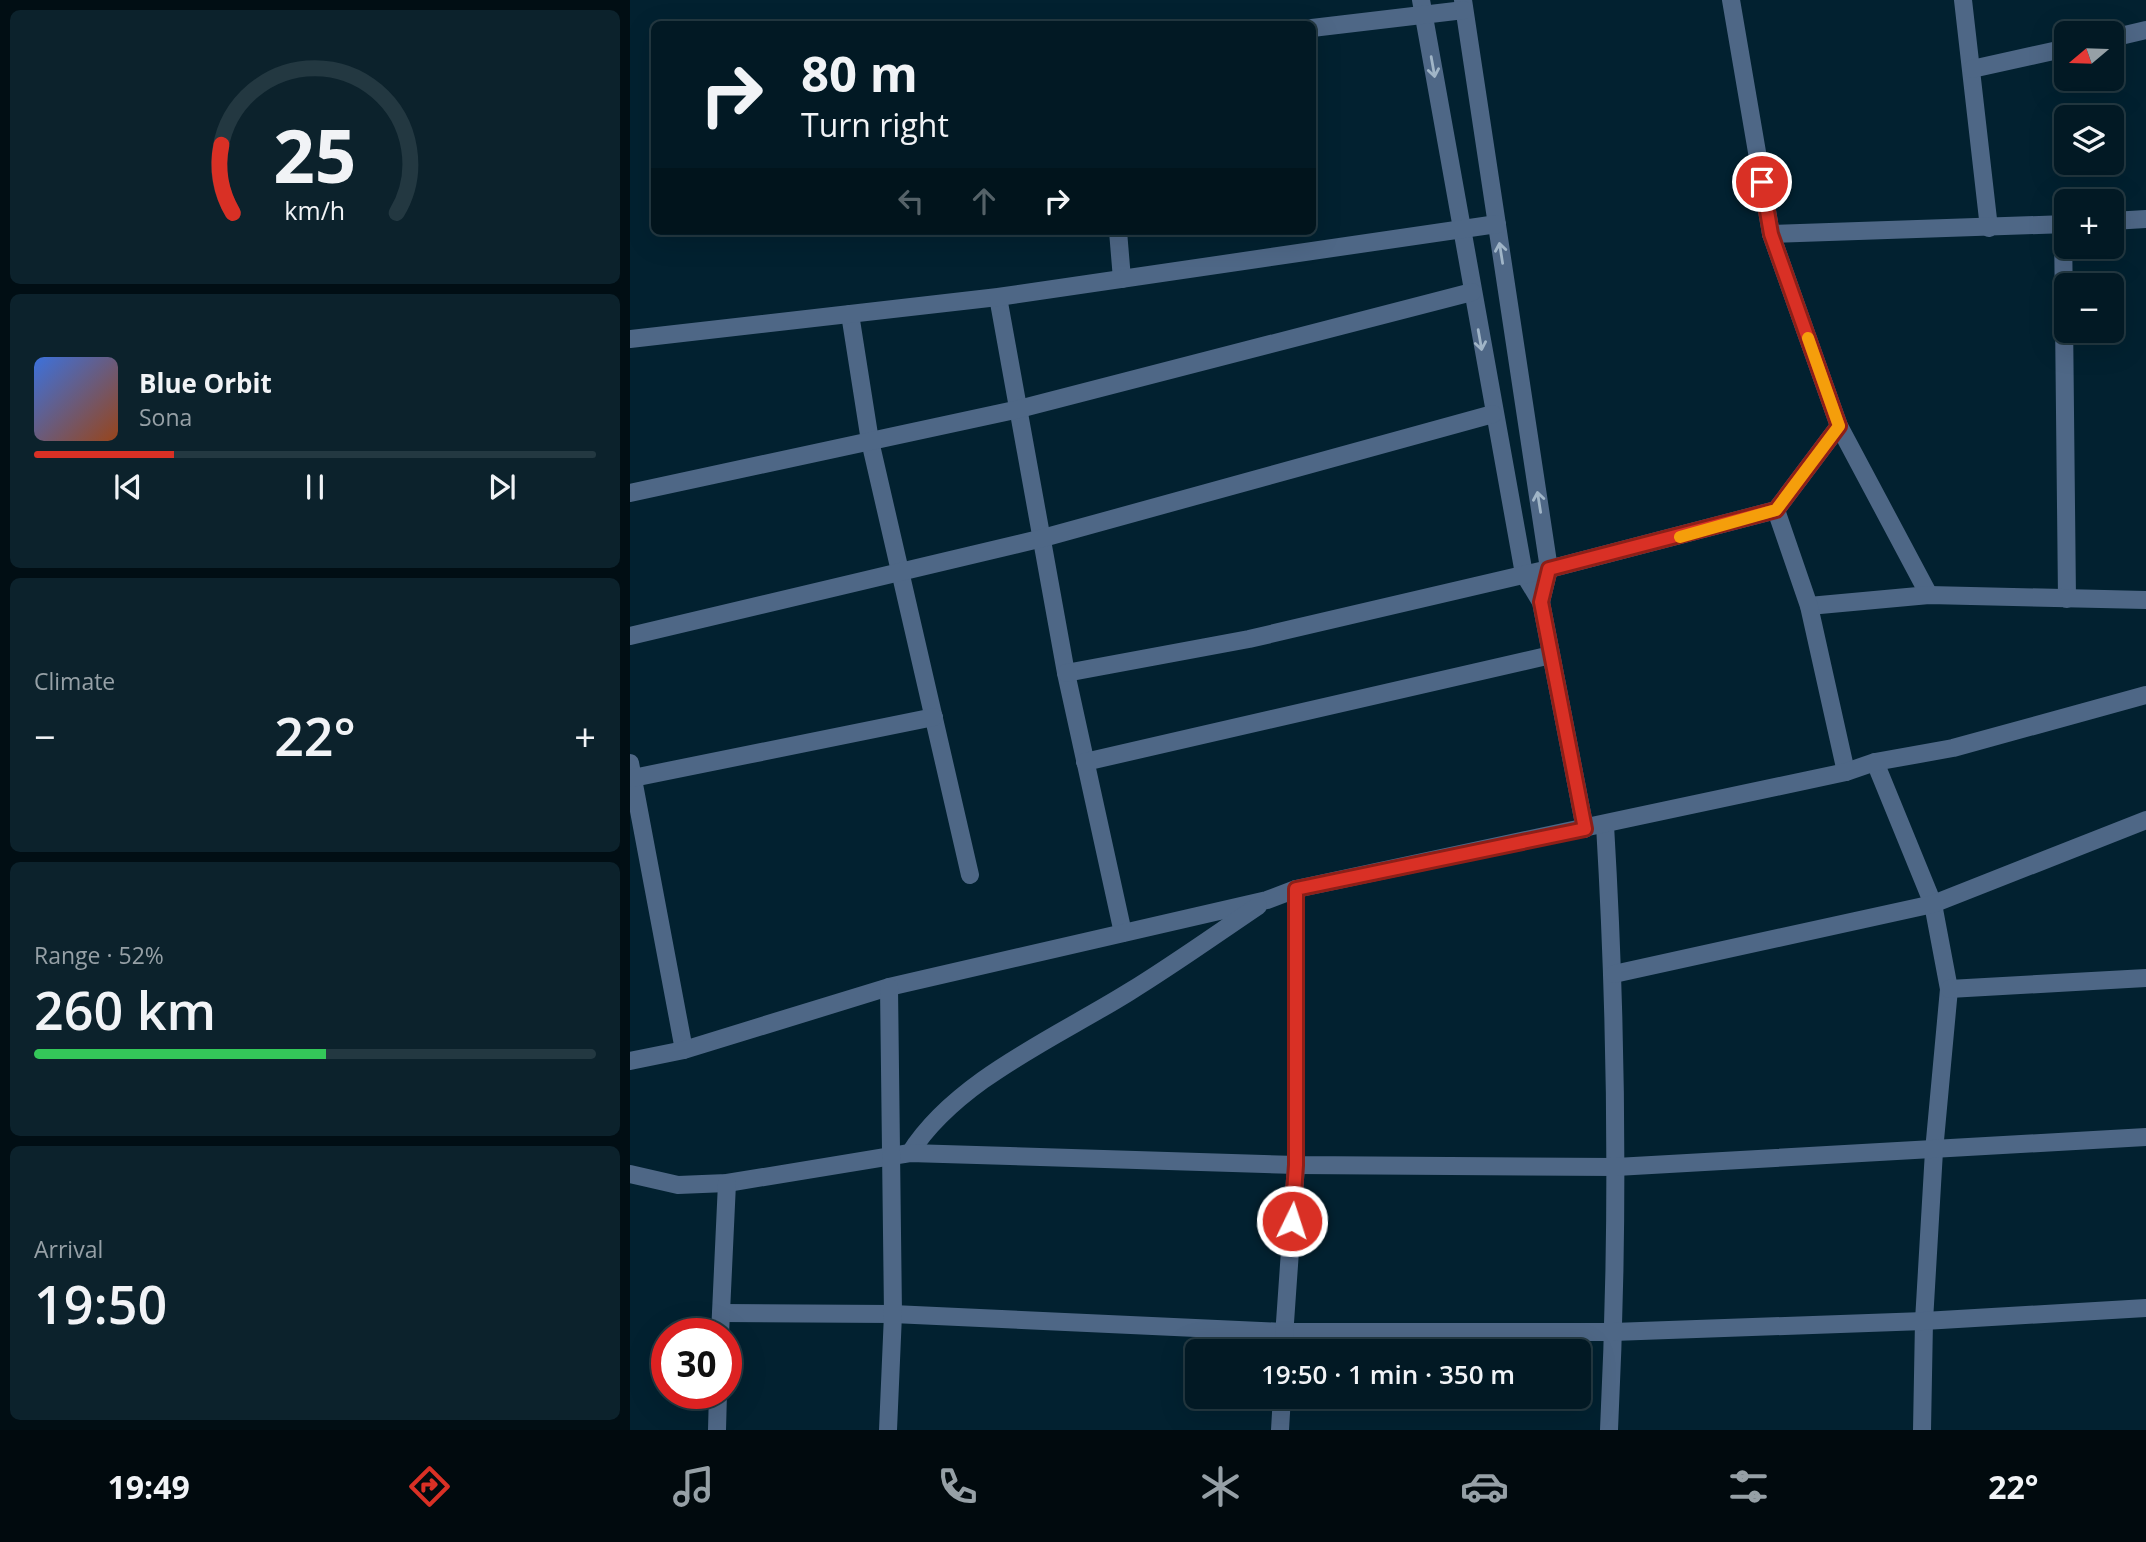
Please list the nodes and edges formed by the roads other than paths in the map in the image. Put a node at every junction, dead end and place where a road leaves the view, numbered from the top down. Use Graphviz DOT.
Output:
graph roads {
  1 [pos="1731,0"];
  2 [pos="1963,0"];
  3 [pos="1464,5"];
  4 [pos="1422,8"];
  5 [pos="1316,27"];
  6 [pos="2146,30"];
  7 [pos="2124,35"];
  8 [pos="2054,51"];
  9 [pos="1972,69"];
  10 [pos="2146,219"];
  11 [pos="2124,220"];
  12 [pos="1497,224"];
  13 [pos="2054,225"];
  14 [pos="1461,228"];
  15 [pos="1989,228"];
  16 [pos="1771,234"];
  17 [pos="1118,235"];
  18 [pos="2065,259"];
  19 [pos="1122,279"];
  20 [pos="1472,292"];
  21 [pos="998,297"];
  22 [pos="850,314"];
  23 [pos="630,339"];
  24 [pos="1018,409"];
  25 [pos="1493,414"];
  26 [pos="1839,426"];
  27 [pos="870,441"];
  28 [pos="630,493"];
  29 [pos="1776,510"];
  30 [pos="1043,538"];
  31 [pos="1549,569"];
  32 [pos="901,574"];
  33 [pos="1524,574"];
  34 [pos="1929,595"];
  35 [pos="2067,599"];
  36 [pos="2146,600"];
  37 [pos="1541,602"];
  38 [pos="1809,606"];
  39 [pos="630,636"];
  40 [pos="1551,655"];
  41 [pos="1066,673"];
  42 [pos="2146,695"];
  43 [pos="934,717"];
  44 [pos="1086,762"];
  45 [pos="1875,762"];
  46 [pos="631,770"];
  47 [pos="1846,772"];
  48 [pos="2146,820"];
  49 [pos="1605,825"];
  50 [pos="1585,829"];
  51 [pos="970,875"];
  52 [pos="1296,889"];
  53 [pos="1267,900"];
  54 [pos="1933,904"];
  55 [pos="1123,933"];
  56 [pos="1614,974"];
  57 [pos="2146,978"];
  58 [pos="889,987"];
  59 [pos="1949,989"];
  60 [pos="684,1050"];
  61 [pos="630,1061"];
  62 [pos="2146,1137"];
  63 [pos="1934,1151"];
  64 [pos="911,1153"];
  65 [pos="889,1156"];
  66 [pos="1296,1165"];
  67 [pos="1616,1167"];
  68 [pos="630,1174"];
  69 [pos="727,1183"];
  70 [pos="2146,1308"];
  71 [pos="721,1313"];
  72 [pos="893,1314"];
  73 [pos="721,1318"];
  74 [pos="1924,1321"];
  75 [pos="1284,1332"];
  76 [pos="1614,1332"];
  77 [pos="1284,1339"];
  78 [pos="717,1409"];
  79 [pos="1281,1409"];
  80 [pos="716,1430"];
  81 [pos="888,1430"];
  82 [pos="1280,1430"];
  83 [pos="1609,1430"];
  84 [pos="1922,1430"];
  1 -- 16 [label="street"];
  2 -- 9 [label="street"];
  3 -- 4 [label="street"];
  3 -- 12 [label="street"];
  4 -- 5 [label="street"];
  4 -- 14 [label="street, one-way"];
  6 -- 7 [label="street"];
  8 -- 9 [label="street"];
  9 -- 15 [label="street"];
  10 -- 11 [label="street"];
  12 -- 14 [label="street"];
  31 -- 12 [label="street, one-way"];
  13 -- 15 [label="street"];
  14 -- 19 [label="street"];
  14 -- 20 [label="street"];
  15 -- 16 [label="street"];
  16 -- 26 [label="street"];
  17 -- 19 [label="street"];
  18 -- 35 [label="street"];
  19 -- 21 [label="street"];
  20 -- 24 [label="street"];
  20 -- 25 [label="street, one-way"];
  21 -- 22 [label="street"];
  21 -- 24 [label="street"];
  22 -- 23 [label="street"];
  22 -- 27 [label="street"];
  24 -- 27 [label="street"];
  24 -- 30 [label="street"];
  25 -- 30 [label="street"];
  25 -- 33 [label="street"];
  26 -- 29 [label="street"];
  26 -- 34 [label="street"];
  27 -- 28 [label="street"];
  27 -- 32 [label="street"];
  29 -- 31 [label="street"];
  29 -- 38 [label="street"];
  30 -- 32 [label="street"];
  30 -- 41 [label="street"];
  31 -- 33 [label="street"];
  31 -- 37 [label="street"];
  32 -- 39 [label="street"];
  32 -- 43 [label="street"];
  33 -- 37 [label="street"];
  33 -- 41 [label="street"];
  34 -- 35 [label="street"];
  34 -- 38 [label="street"];
  35 -- 36 [label="street"];
  37 -- 40 [label="street"];
  38 -- 47 [label="street"];
  40 -- 44 [label="street"];
  40 -- 50 [label="street"];
  41 -- 44 [label="street"];
  42 -- 45 [label="street"];
  43 -- 46 [label="street"];
  43 -- 51 [label="street"];
  44 -- 55 [label="street"];
  45 -- 47 [label="street"];
  45 -- 54 [label="street"];
  46 -- 60 [label="street"];
  47 -- 49 [label="street"];
  48 -- 54 [label="street"];
  49 -- 50 [label="street"];
  49 -- 56 [label="street"];
  50 -- 52 [label="street"];
  52 -- 53 [label="street"];
  52 -- 66 [label="street"];
  53 -- 55 [label="street"];
  53 -- 64 [label="street"];
  54 -- 56 [label="street"];
  54 -- 59 [label="street"];
  55 -- 58 [label="street"];
  56 -- 67 [label="street"];
  57 -- 59 [label="street"];
  58 -- 60 [label="street"];
  58 -- 65 [label="street"];
  59 -- 63 [label="street"];
  60 -- 61 [label="street"];
  62 -- 63 [label="street"];
  63 -- 67 [label="street"];
  63 -- 74 [label="street"];
  64 -- 65 [label="street"];
  64 -- 66 [label="street"];
  65 -- 69 [label="street"];
  65 -- 72 [label="street"];
  66 -- 67 [label="street"];
  66 -- 75 [label="street"];
  67 -- 76 [label="street"];
  68 -- 69 [label="street"];
  69 -- 71 [label="street"];
  70 -- 74 [label="street"];
  71 -- 72 [label="street"];
  71 -- 73 [label="street"];
  72 -- 75 [label="street"];
  72 -- 81 [label="street"];
  74 -- 76 [label="street"];
  74 -- 84 [label="street"];
  75 -- 76 [label="street"];
  75 -- 77 [label="street"];
  76 -- 83 [label="street"];
  78 -- 80 [label="street"];
  79 -- 82 [label="street"];
}
